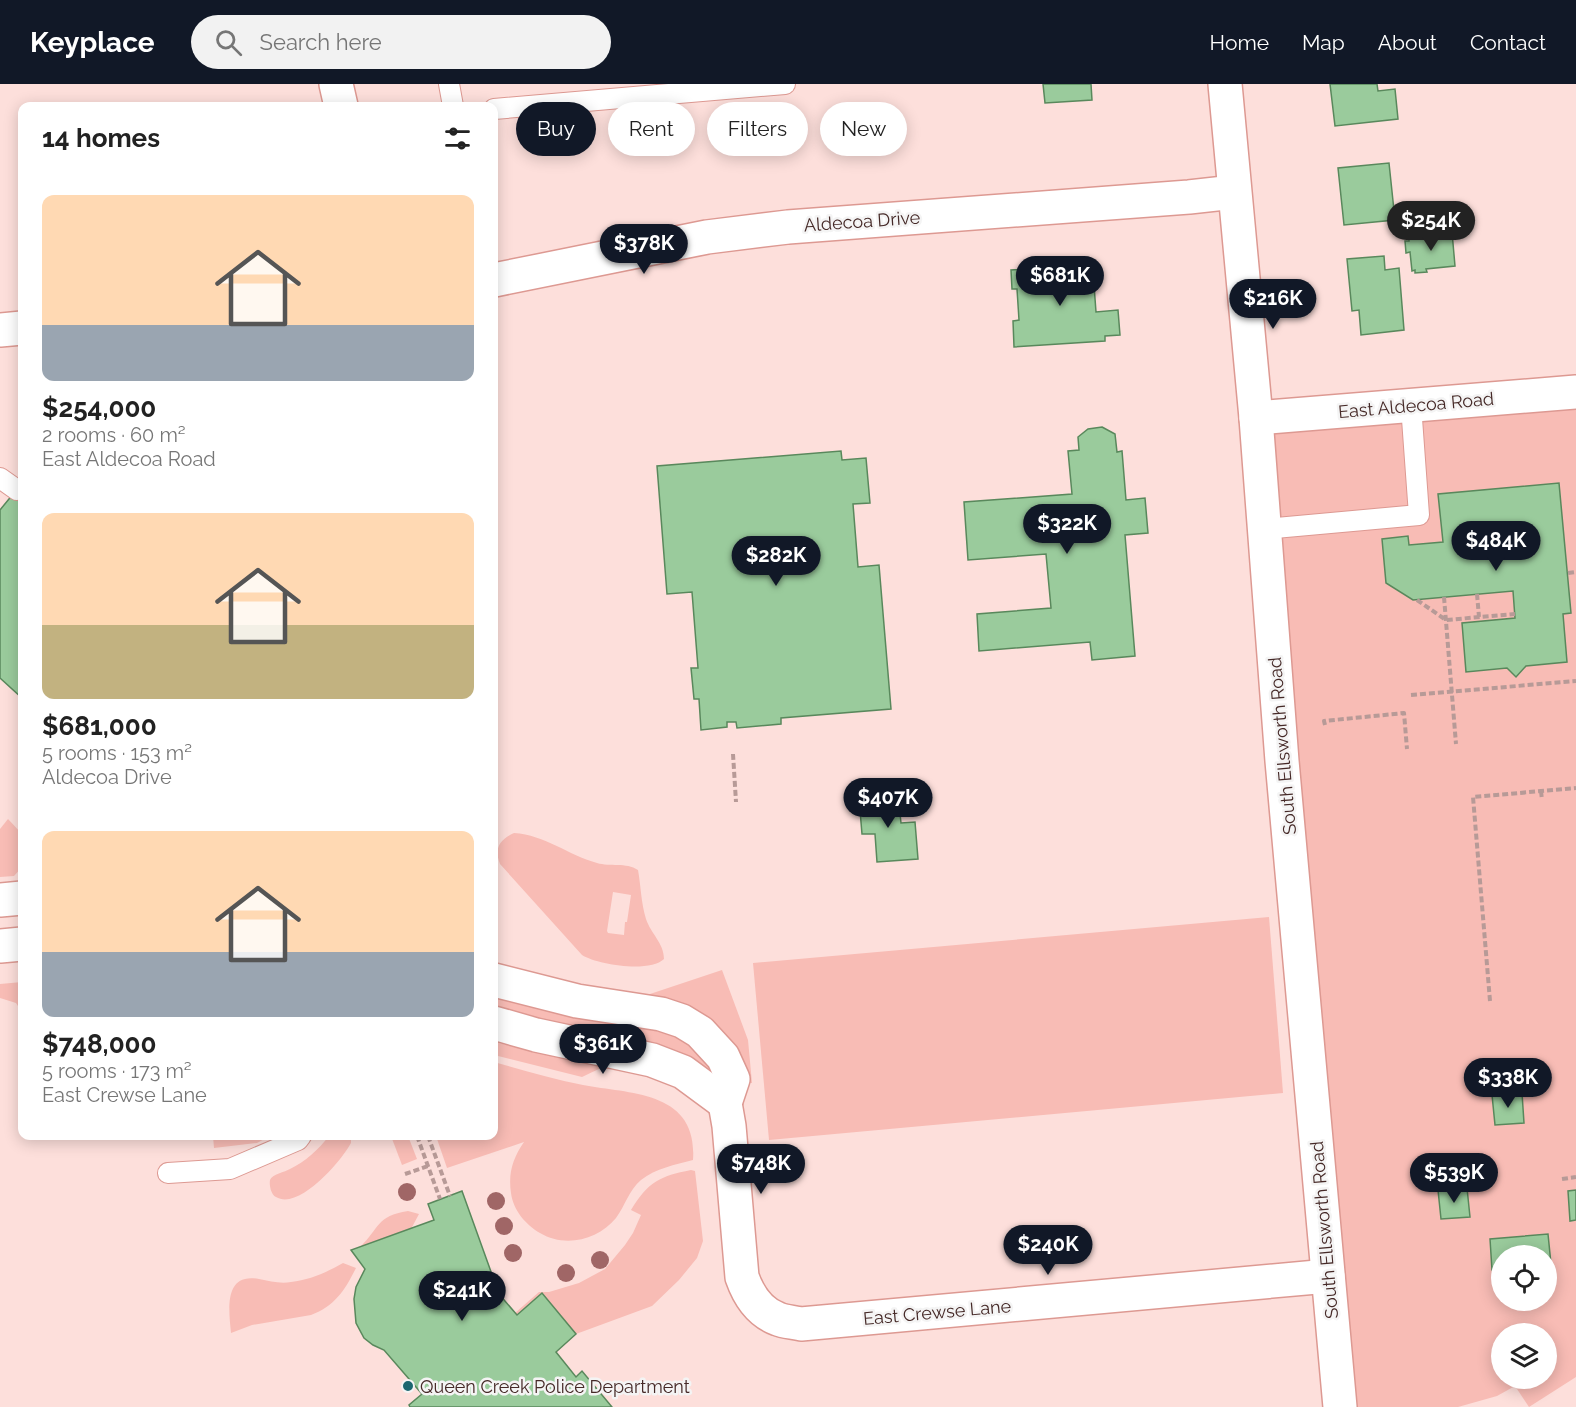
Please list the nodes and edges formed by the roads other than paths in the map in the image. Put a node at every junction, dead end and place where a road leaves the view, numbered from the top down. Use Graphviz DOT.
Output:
graph roads {
  1 [pos="336,84"];
  2 [pos="449,84"];
  3 [pos="785,84"];
  4 [pos="1225,84"];
  5 [pos="340,102"];
  6 [pos="452,102"];
  7 [pos="498,109"];
  8 [pos="1234,192"];
  9 [pos="498,279"];
  10 [pos="18,328"];
  11 [pos="0,330"];
  12 [pos="1576,392"];
  13 [pos="1410,405"];
  14 [pos="1256,418"];
  15 [pos="0,478"];
  16 [pos="16,490"];
  17 [pos="1264,529"];
  18 [pos="18,898"];
  19 [pos="0,900"];
  20 [pos="18,944"];
  21 [pos="0,946"];
  22 [pos="498,981"];
  23 [pos="498,1024"];
  24 [pos="725,1103"];
  25 [pos="298,1140"];
  26 [pos="168,1173"];
  27 [pos="1328,1276"];
  28 [pos="1340,1407"];
  1 -- 5 [label="street"];
  2 -- 6 [label="lane"];
  3 -- 7 [label="lane"];
  4 -- 8 [label="street, South Ellsworth Road"];
  8 -- 9 [label="street, Aldecoa Drive"];
  8 -- 14 [label="street, South Ellsworth Road"];
  10 -- 11 [label="street"];
  12 -- 13 [label="street, East Aldecoa Road"];
  13 -- 14 [label="street, East Aldecoa Road"];
  13 -- 17 [label="lane"];
  14 -- 17 [label="street, South Ellsworth Road"];
  15 -- 16 [label="lane"];
  17 -- 27 [label="street, South Ellsworth Road"];
  18 -- 19 [label="street"];
  20 -- 21 [label="street"];
  22 -- 24 [label="street"];
  23 -- 24 [label="street"];
  24 -- 27 [label="street, East Crewse Lane"];
  25 -- 26 [label="lane"];
  27 -- 28 [label="street, South Ellsworth Road"];
}
